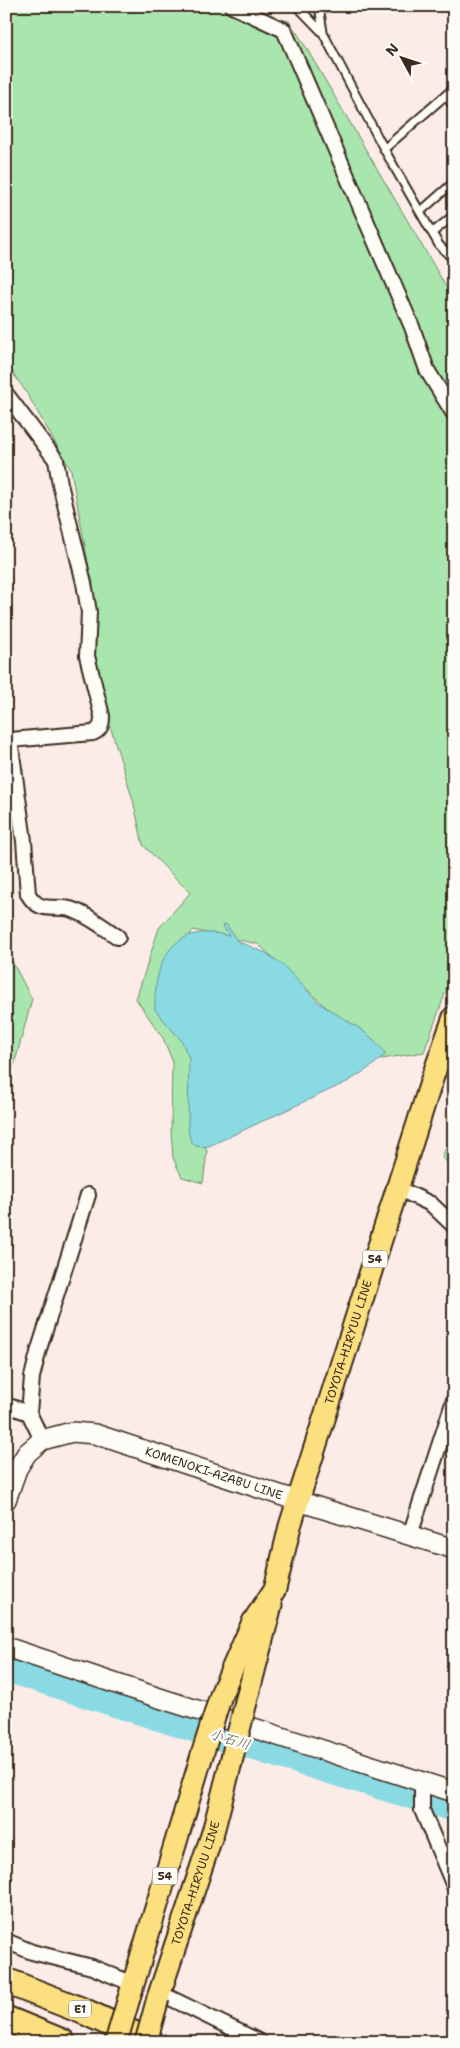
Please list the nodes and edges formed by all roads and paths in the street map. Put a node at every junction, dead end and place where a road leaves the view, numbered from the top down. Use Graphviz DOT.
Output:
graph roads {
  1 [pos="232,6"];
  2 [pos="297,6"];
  3 [pos="319,6"];
  4 [pos="323,33"];
  5 [pos="454,88"];
  6 [pos="445,96"];
  7 [pos="454,106"];
  8 [pos="384,149"];
  9 [pos="454,182"];
  10 [pos="420,212"];
  11 [pos="454,215"];
  12 [pos="432,233"];
  13 [pos="454,260"];
  14 [pos="6,394"];
  15 [pos="454,414"];
  16 [pos="118,937"];
  17 [pos="454,1017"];
  18 [pos="397,1188"];
  19 [pos="88,1195"];
  20 [pos="454,1226"];
  21 [pos="454,1400"];
  22 [pos="6,1406"];
  23 [pos="29,1413"];
  24 [pos="42,1440"];
  25 [pos="6,1500"];
  26 [pos="298,1501"];
  27 [pos="410,1534"];
  28 [pos="454,1549"];
  29 [pos="275,1589"];
  30 [pos="6,1647"];
  31 [pos="421,1785"];
  32 [pos="454,1792"];
  33 [pos="454,1886"];
  34 [pos="6,1941"];
  35 [pos="6,1981"];
  36 [pos="131,1991"];
  37 [pos="159,1995"];
  38 [pos="6,2019"];
  39 [pos="62,2042"];
  40 [pos="116,2042"];
  41 [pos="146,2042"];
  42 [pos="151,2042"];
  43 [pos="260,2042"];
  1 -- 15 [label="street"];
  2 -- 4 [label="lane"];
  3 -- 4 [label="lane"];
  4 -- 8 [label="lane"];
  5 -- 6 [label="lane"];
  6 -- 7 [label="lane"];
  6 -- 8 [label="lane"];
  8 -- 10 [label="lane"];
  9 -- 10 [label="lane"];
  10 -- 12 [label="lane"];
  11 -- 12 [label="lane"];
  12 -- 13 [label="lane"];
  14 -- 16 [label="street"];
  17 -- 18 [label="main road, TOYOTA-HIRYUU LINE / 54"];
  18 -- 20 [label="street"];
  18 -- 26 [label="main road, TOYOTA-HIRYUU LINE / 54"];
  19 -- 23 [label="street"];
  21 -- 27 [label="street"];
  22 -- 23 [label="street"];
  23 -- 24 [label="street"];
  24 -- 25 [label="main road, KOMENOKI-AZABU LINE"];
  24 -- 26 [label="main road, KOMENOKI-AZABU LINE"];
  26 -- 27 [label="main road, KOMENOKI-AZABU LINE"];
  26 -- 29 [label="main road, TOYOTA-HIRYUU LINE / 54"];
  27 -- 28 [label="main road, KOMENOKI-AZABU LINE"];
  29 -- 36 [label="main road, TOYOTA-HIRYUU LINE / 54, bridge"];
  29 -- 37 [label="main road, TOYOTA-HIRYUU LINE / 54, bridge"];
  30 -- 31 [label="main road"];
  31 -- 32 [label="main road"];
  31 -- 33 [label="street"];
  34 -- 36 [label="street"];
  35 -- 42 [label="highway, E1"];
  36 -- 40 [label="main road, 54, bridge"];
  37 -- 41 [label="main road, 54, bridge"];
  37 -- 43 [label="street"];
  38 -- 39 [label="highway"];
}
